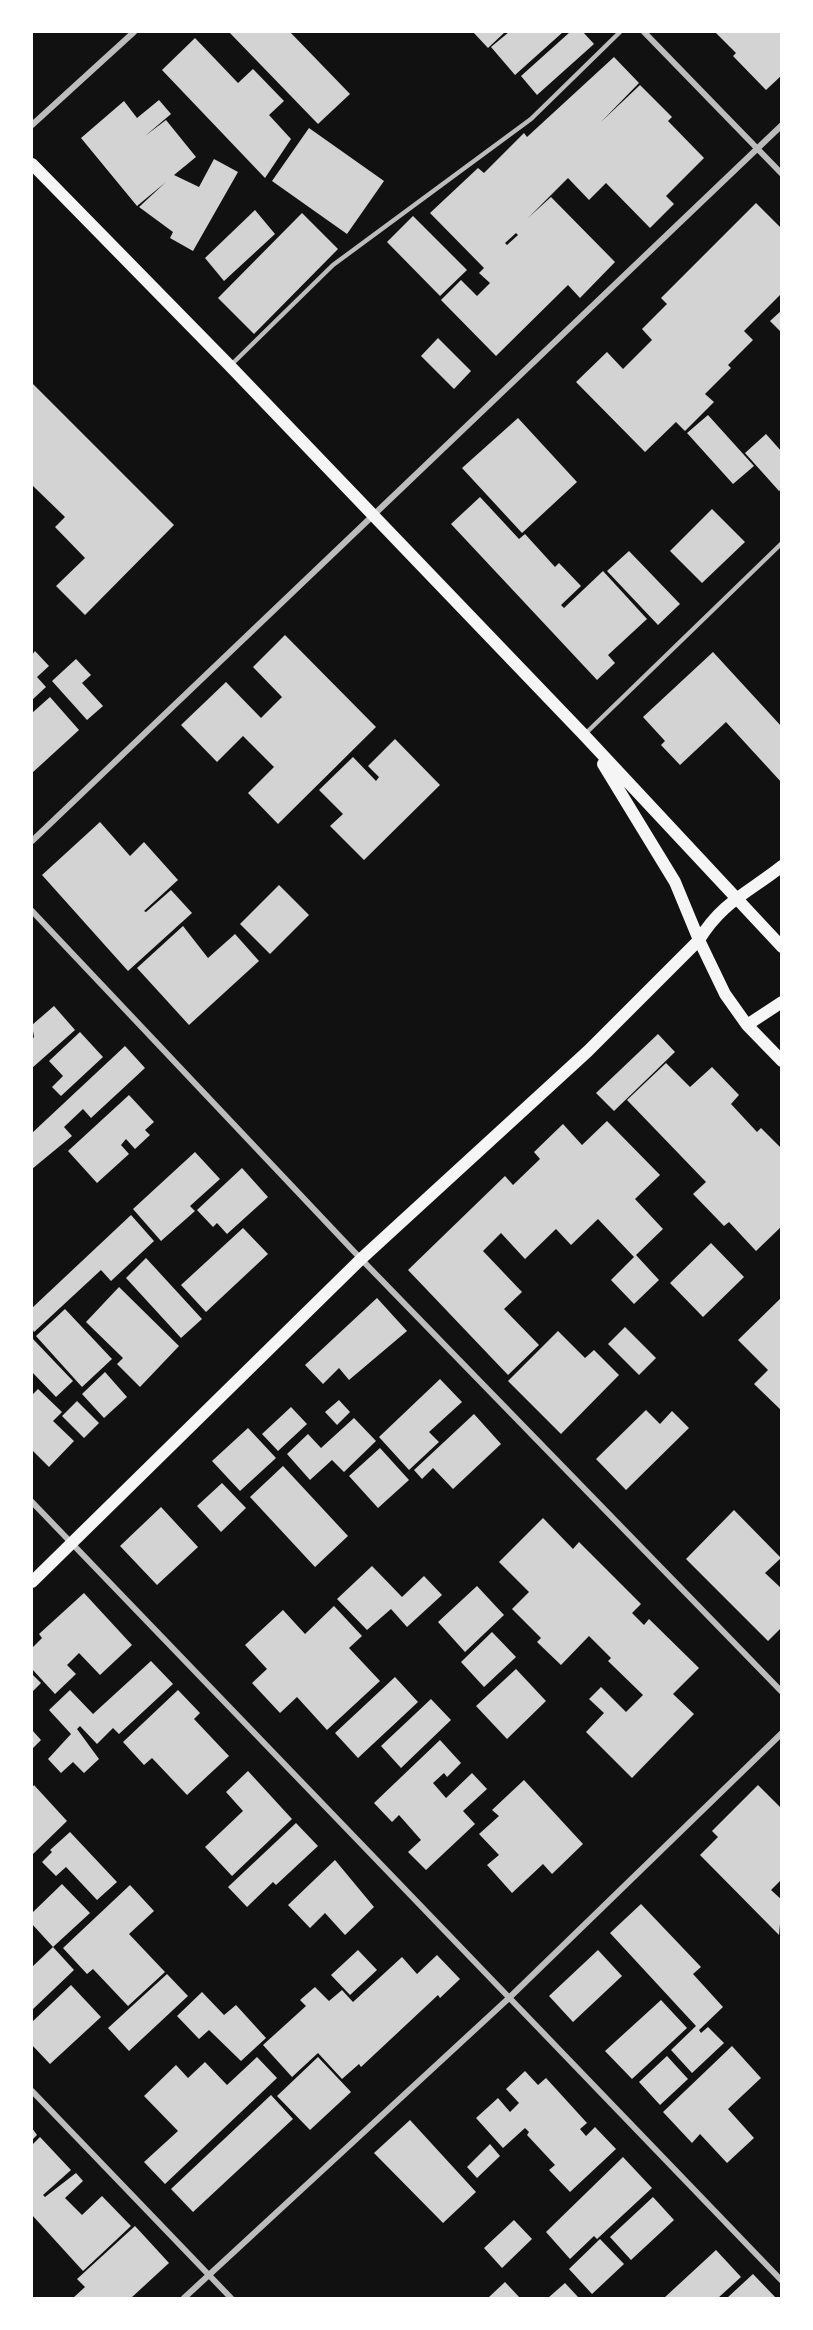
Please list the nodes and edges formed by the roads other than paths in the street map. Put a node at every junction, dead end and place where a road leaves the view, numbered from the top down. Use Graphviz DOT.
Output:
graph roads {
  1 [pos="134,32"];
  2 [pos="620,32"];
  3 [pos="644,32"];
  4 [pos="32,125"];
  5 [pos="782,125"];
  6 [pos="757,149"];
  7 [pos="32,164"];
  8 [pos="782,174"];
  9 [pos="230,366"];
  10 [pos="374,516"];
  11 [pos="782,543"];
  12 [pos="584,735"];
  13 [pos="32,841"];
  14 [pos="782,866"];
  15 [pos="734,899"];
  16 [pos="32,911"];
  17 [pos="699,940"];
  18 [pos="782,948"];
  19 [pos="782,1002"];
  20 [pos="747,1025"];
  21 [pos="782,1061"];
  22 [pos="361,1259"];
  23 [pos="32,1502"];
  24 [pos="72,1544"];
  25 [pos="32,1582"];
  26 [pos="782,1692"];
  27 [pos="782,1733"];
  28 [pos="509,1998"];
  29 [pos="32,2091"];
  30 [pos="209,2276"];
  31 [pos="782,2281"];
  32 [pos="184,2298"];
  33 [pos="231,2298"];
  1 -- 4 [label="street"];
  2 -- 9 [label="lane"];
  3 -- 6 [label="street"];
  5 -- 6 [label="street"];
  6 -- 8 [label="street"];
  6 -- 10 [label="street"];
  7 -- 9 [label="main road"];
  9 -- 10 [label="main road"];
  10 -- 12 [label="main road"];
  10 -- 13 [label="street"];
  11 -- 12 [label="lane"];
  12 -- 15 [label="main road"];
  12 -- 17 [label="main road"];
  14 -- 15 [label="main road"];
  15 -- 17 [label="main road"];
  15 -- 18 [label="main road"];
  16 -- 22 [label="street"];
  17 -- 20 [label="main road"];
  17 -- 22 [label="main road"];
  19 -- 20 [label="main road"];
  20 -- 21 [label="main road"];
  22 -- 24 [label="main road"];
  22 -- 26 [label="street"];
  23 -- 24 [label="street"];
  24 -- 25 [label="main road"];
  24 -- 28 [label="street"];
  27 -- 28 [label="street"];
  28 -- 30 [label="street"];
  28 -- 31 [label="street"];
  29 -- 30 [label="street"];
  30 -- 32 [label="street"];
  30 -- 33 [label="street"];
}
